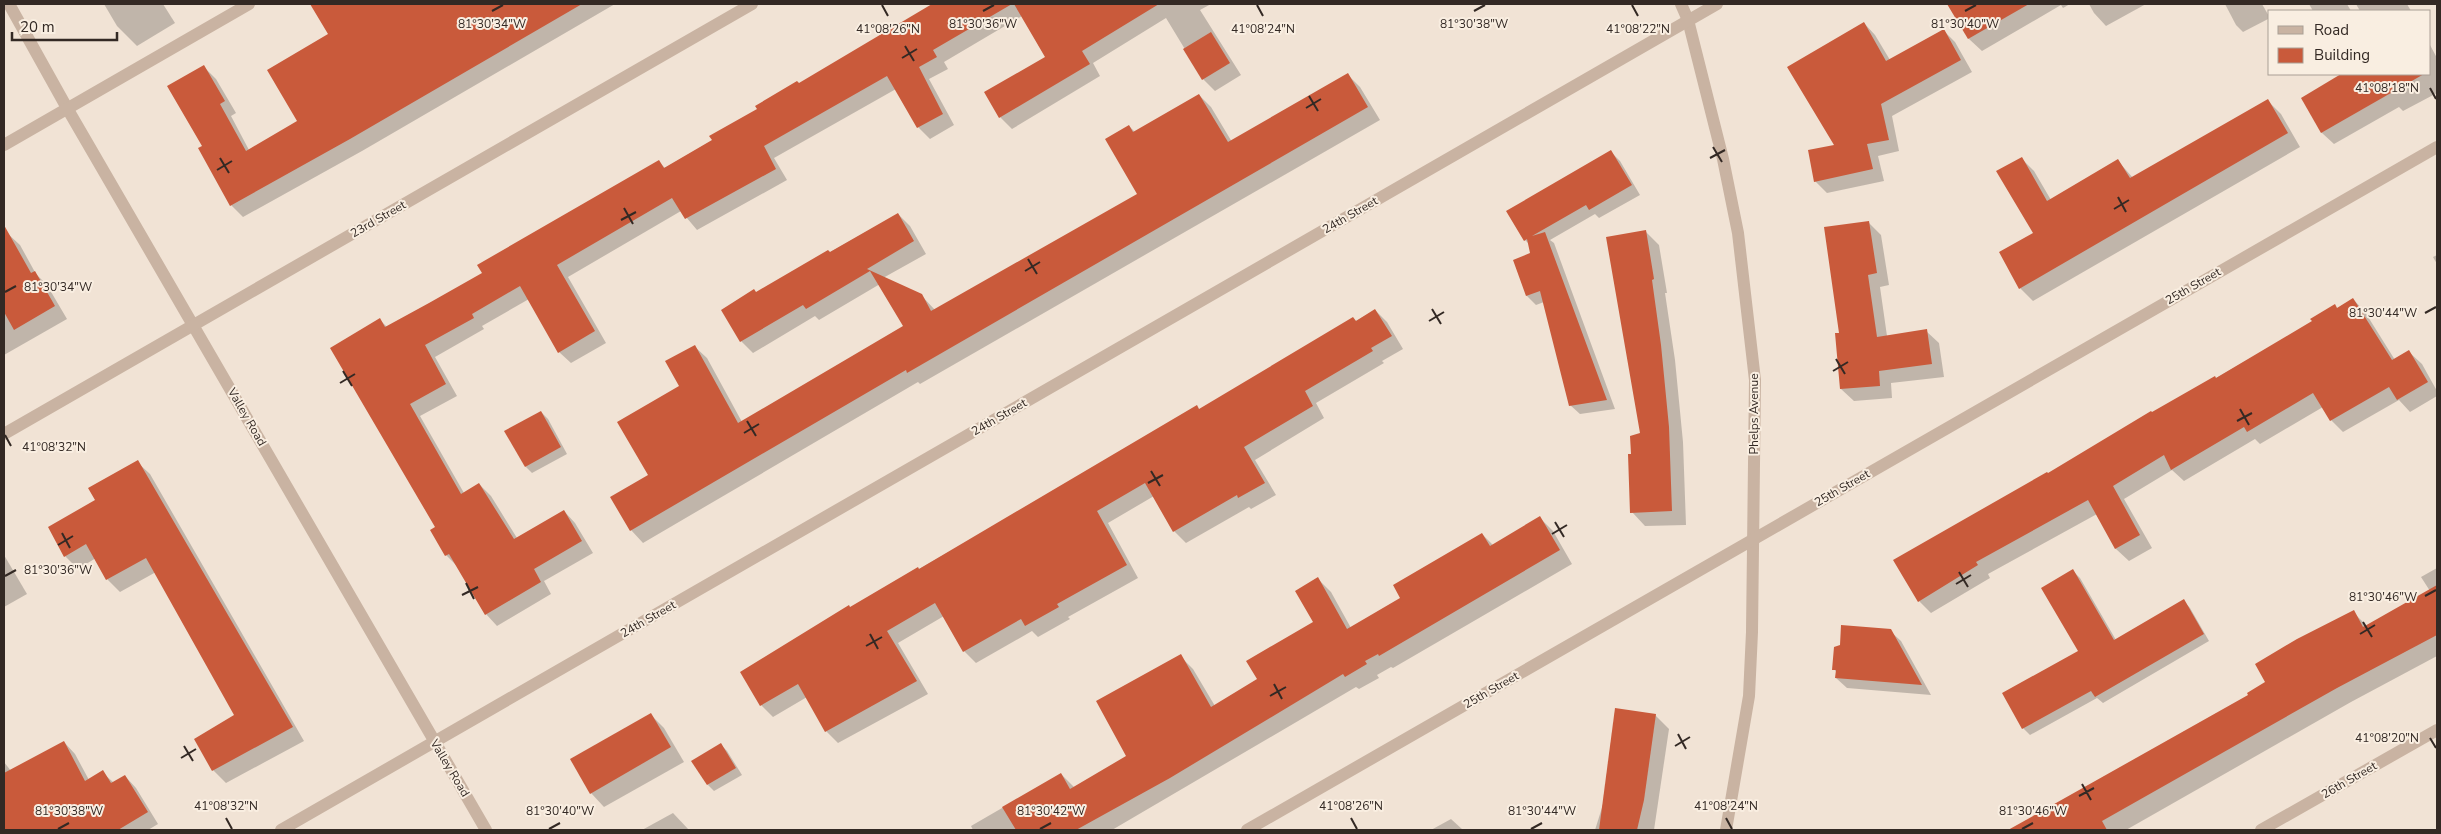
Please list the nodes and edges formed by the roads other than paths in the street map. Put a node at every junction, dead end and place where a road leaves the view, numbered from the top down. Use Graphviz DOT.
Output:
graph roads {
  1 [pos="10,4"];
  2 [pos="249,4"];
  3 [pos="752,4"];
  4 [pos="1681,4"];
  5 [pos="1716,4"];
  6 [pos="1688,20"];
  7 [pos="67,108"];
  8 [pos="4,145"];
  9 [pos="2437,147"];
  10 [pos="194,325"];
  11 [pos="4,434"];
  12 [pos="1752,539"];
  13 [pos="2437,730"];
  14 [pos="434,742"];
  15 [pos="281,830"];
  16 [pos="486,830"];
  17 [pos="1247,830"];
  18 [pos="1726,830"];
  19 [pos="2261,830"];
  1 -- 7 [label="street, Valley Road"];
  2 -- 7 [label="street"];
  3 -- 10 [label="street, 23rd Street"];
  4 -- 6 [label="street, Phelps Avenue"];
  5 -- 6 [label="street, 24th Street"];
  6 -- 12 [label="street, Phelps Avenue"];
  6 -- 14 [label="street, 24th Street"];
  7 -- 8 [label="street"];
  7 -- 10 [label="street, Valley Road"];
  9 -- 12 [label="street, 25th Street"];
  10 -- 11 [label="street, 23rd Street"];
  10 -- 14 [label="street, Valley Road"];
  12 -- 17 [label="street, 25th Street"];
  12 -- 18 [label="street, Phelps Avenue"];
  13 -- 19 [label="street, 26th Street"];
  14 -- 15 [label="street, 24th Street"];
  14 -- 16 [label="street, Valley Road"];
}
